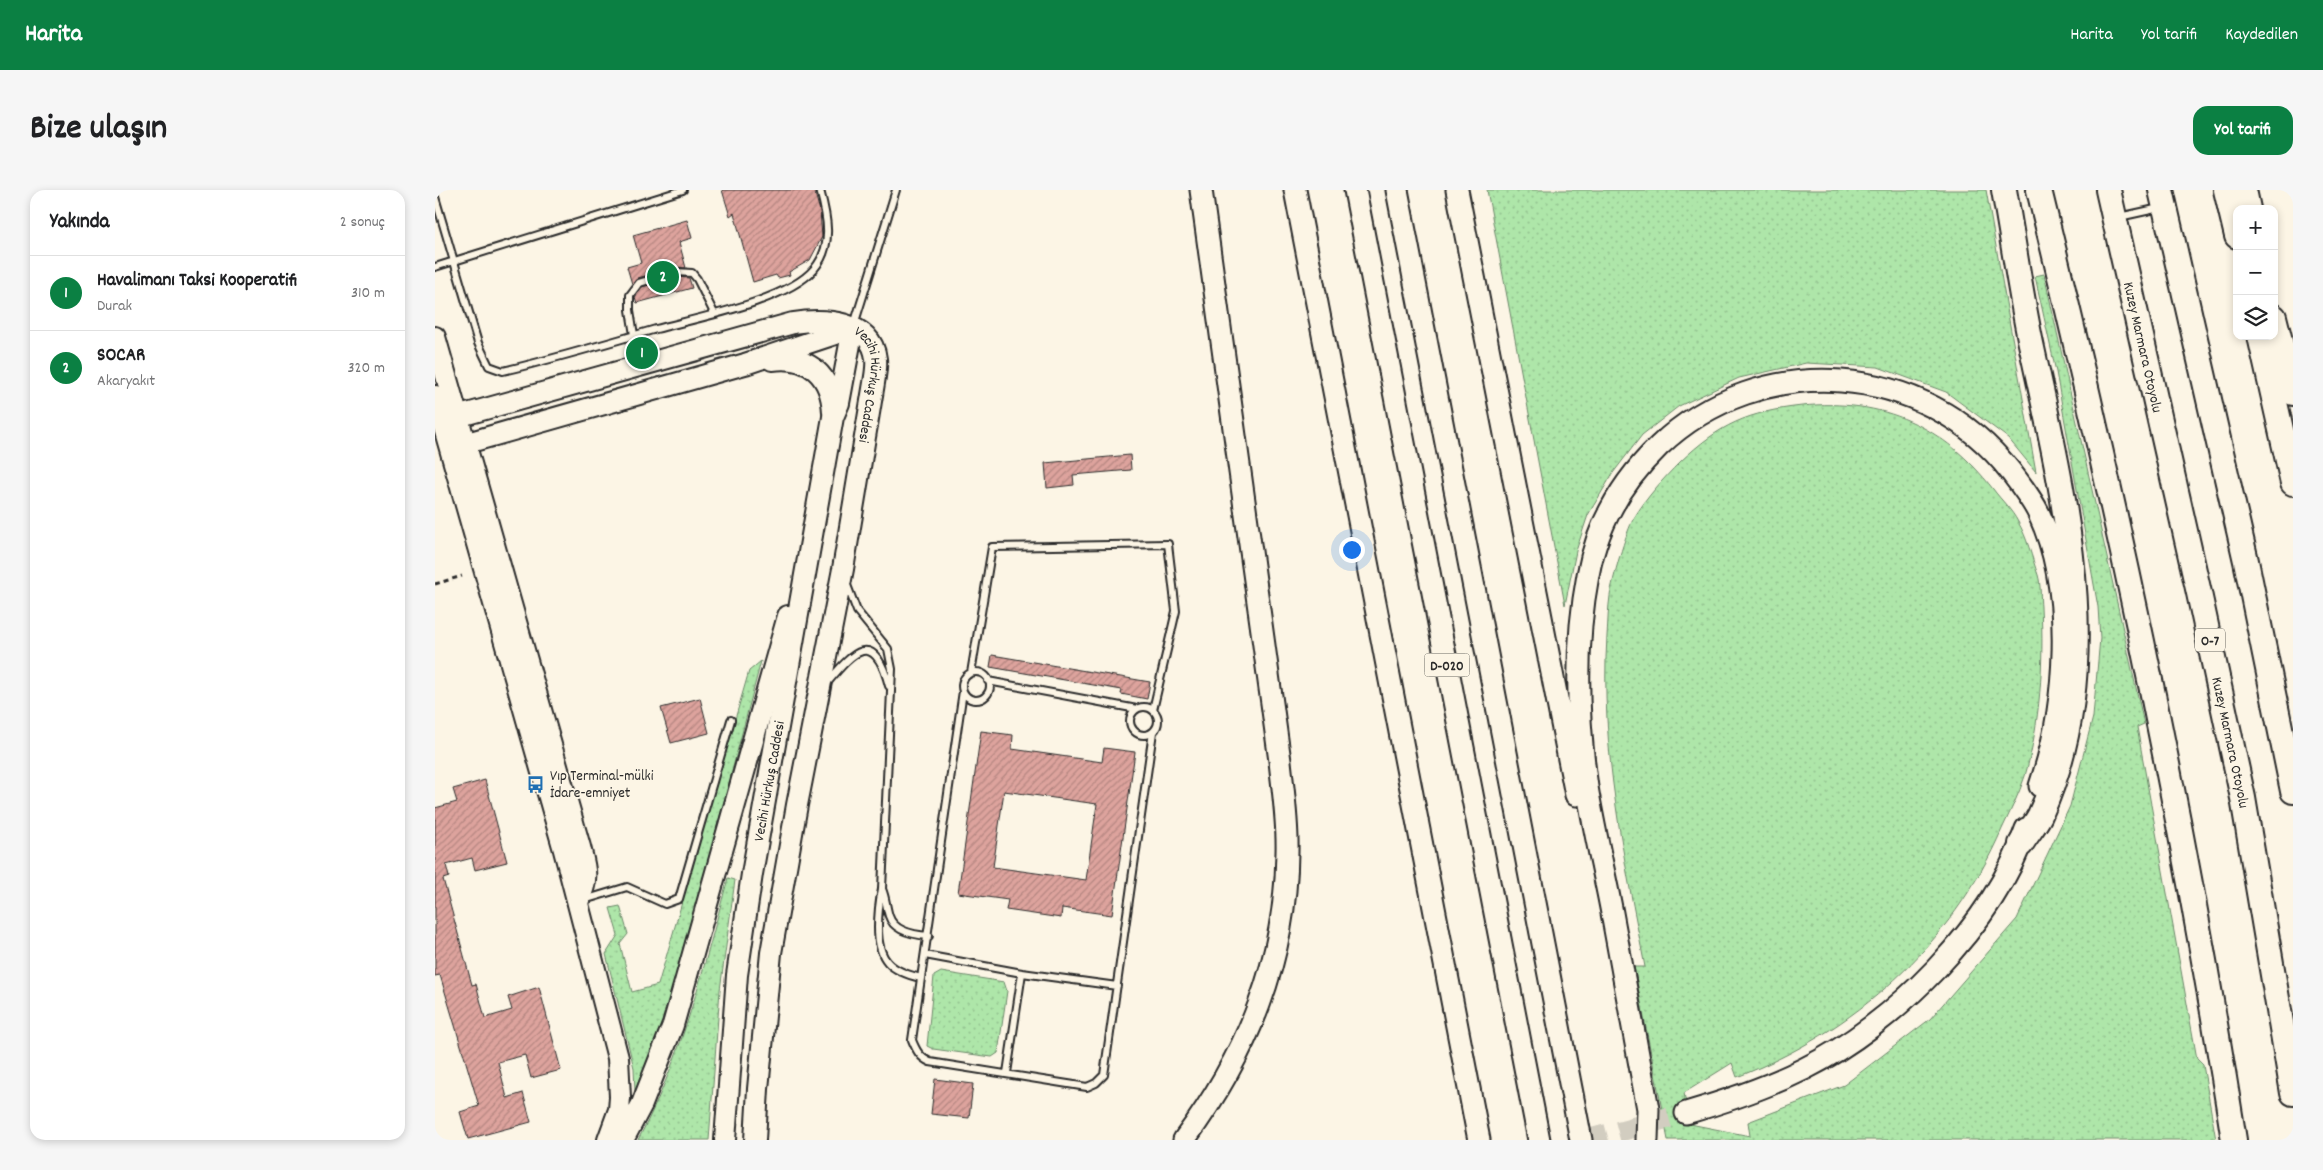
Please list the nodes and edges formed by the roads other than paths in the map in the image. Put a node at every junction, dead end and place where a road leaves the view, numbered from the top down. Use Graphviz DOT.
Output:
graph roads {
  1 [pos="683,190"];
  2 [pos="820,190"];
  3 [pos="896,190"];
  4 [pos="1201,190"];
  5 [pos="1295,190"];
  6 [pos="1355,190"];
  7 [pos="1397,190"];
  8 [pos="1457,190"];
  9 [pos="2004,190"];
  10 [pos="2039,190"];
  11 [pos="2108,190"];
  12 [pos="2226,190"];
  13 [pos="2244,190"];
  14 [pos="435,197"];
  15 [pos="2163,198"];
  16 [pos="2247,205"];
  17 [pos="2115,218"];
  18 [pos="2233,219"];
  19 [pos="454,262"];
  20 [pos="435,267"];
  21 [pos="715,313"];
  22 [pos="853,328"];
  23 [pos="2278,333"];
  24 [pos="634,335"];
  25 [pos="435,337"];
  26 [pos="2261,340"];
  27 [pos="745,364"];
  28 [pos="2293,393"];
  29 [pos="435,396"];
  30 [pos="833,417"];
  31 [pos="450,419"];
  32 [pos="458,445"];
  33 [pos="2293,482"];
  34 [pos="807,567"];
  35 [pos="843,569"];
  36 [pos="971,673"];
  37 [pos="988,681"];
  38 [pos="890,690"];
  39 [pos="963,691"];
  40 [pos="819,692"];
  41 [pos="1137,709"];
  42 [pos="1153,710"];
  43 [pos="731,720"];
  44 [pos="1153,732"];
  45 [pos="2293,791"];
  46 [pos="2021,844"];
  47 [pos="882,890"];
  48 [pos="578,902"];
  49 [pos="929,936"];
  50 [pos="925,955"];
  51 [pos="1022,973"];
  52 [pos="921,978"];
  53 [pos="1117,986"];
  54 [pos="1007,1073"];
  55 [pos="2293,1093"];
  56 [pos="1686,1113"];
  57 [pos="608,1140"];
  58 [pos="623,1140"];
  59 [pos="725,1140"];
  60 [pos="755,1140"];
  61 [pos="1184,1140"];
  62 [pos="1479,1140"];
  63 [pos="1539,1140"];
  64 [pos="1581,1140"];
  65 [pos="1647,1140"];
  66 [pos="2234,1140"];
  1 -- 19 [label="lane"];
  2 -- 21 [label="lane"];
  3 -- 22 [label="lane"];
  4 -- 61 [label="highway"];
  5 -- 62 [label="highway"];
  6 -- 63 [label="highway, D-020"];
  7 -- 64 [label="highway, D-020"];
  8 -- 65 [label="highway"];
  9 -- 46 [label="highway"];
  10 -- 66 [label="highway"];
  11 -- 17 [label="highway, Kuzey Marmara Otoyolu / O-7"];
  12 -- 18 [label="highway"];
  13 -- 16 [label="highway"];
  14 -- 19 [label="lane"];
  15 -- 17 [label="lane"];
  15 -- 45 [label="highway"];
  17 -- 55 [label="highway, Kuzey Marmara Otoyolu / O-7"];
  19 -- 20 [label="lane"];
  19 -- 24 [label="lane"];
  21 -- 24 [label="lane"];
  21 -- 24 [label="lane"];
  22 -- 27 [label="main road"];
  22 -- 30 [label="main road, Vecihi Hürkuş Caddesi"];
  22 -- 31 [label="main road"];
  22 -- 35 [label="main road, Vecihi Hürkuş Caddesi"];
  23 -- 28 [label="highway"];
  25 -- 31 [label="main road"];
  26 -- 33 [label="highway"];
  27 -- 30 [label="main road"];
  27 -- 32 [label="main road"];
  29 -- 31 [label="main road"];
  30 -- 34 [label="main road, Vecihi Hürkuş Caddesi"];
  31 -- 32 [label="main road"];
  32 -- 48 [label="main road"];
  34 -- 58 [label="main road"];
  34 -- 59 [label="main road, Vecihi Hürkuş Caddesi"];
  35 -- 38 [label="lane"];
  35 -- 40 [label="main road, Vecihi Hürkuş Caddesi"];
  36 -- 37 [label="lane"];
  36 -- 39 [label="lane"];
  36 -- 42 [label="lane"];
  37 -- 39 [label="lane"];
  37 -- 41 [label="lane"];
  38 -- 40 [label="lane"];
  38 -- 47 [label="lane"];
  39 -- 49 [label="lane"];
  40 -- 60 [label="main road, Vecihi Hürkuş Caddesi"];
  41 -- 42 [label="lane"];
  41 -- 44 [label="lane"];
  42 -- 44 [label="lane"];
  43 -- 48 [label="lane"];
  44 -- 53 [label="lane"];
  46 -- 56 [label="highway"];
  46 -- 65 [label="highway"];
  47 -- 49 [label="lane"];
  47 -- 52 [label="lane"];
  48 -- 57 [label="main road"];
  49 -- 50 [label="lane"];
  50 -- 51 [label="lane"];
  50 -- 52 [label="lane"];
  51 -- 53 [label="lane"];
  51 -- 54 [label="lane"];
  52 -- 54 [label="lane"];
  53 -- 54 [label="lane"];
}
